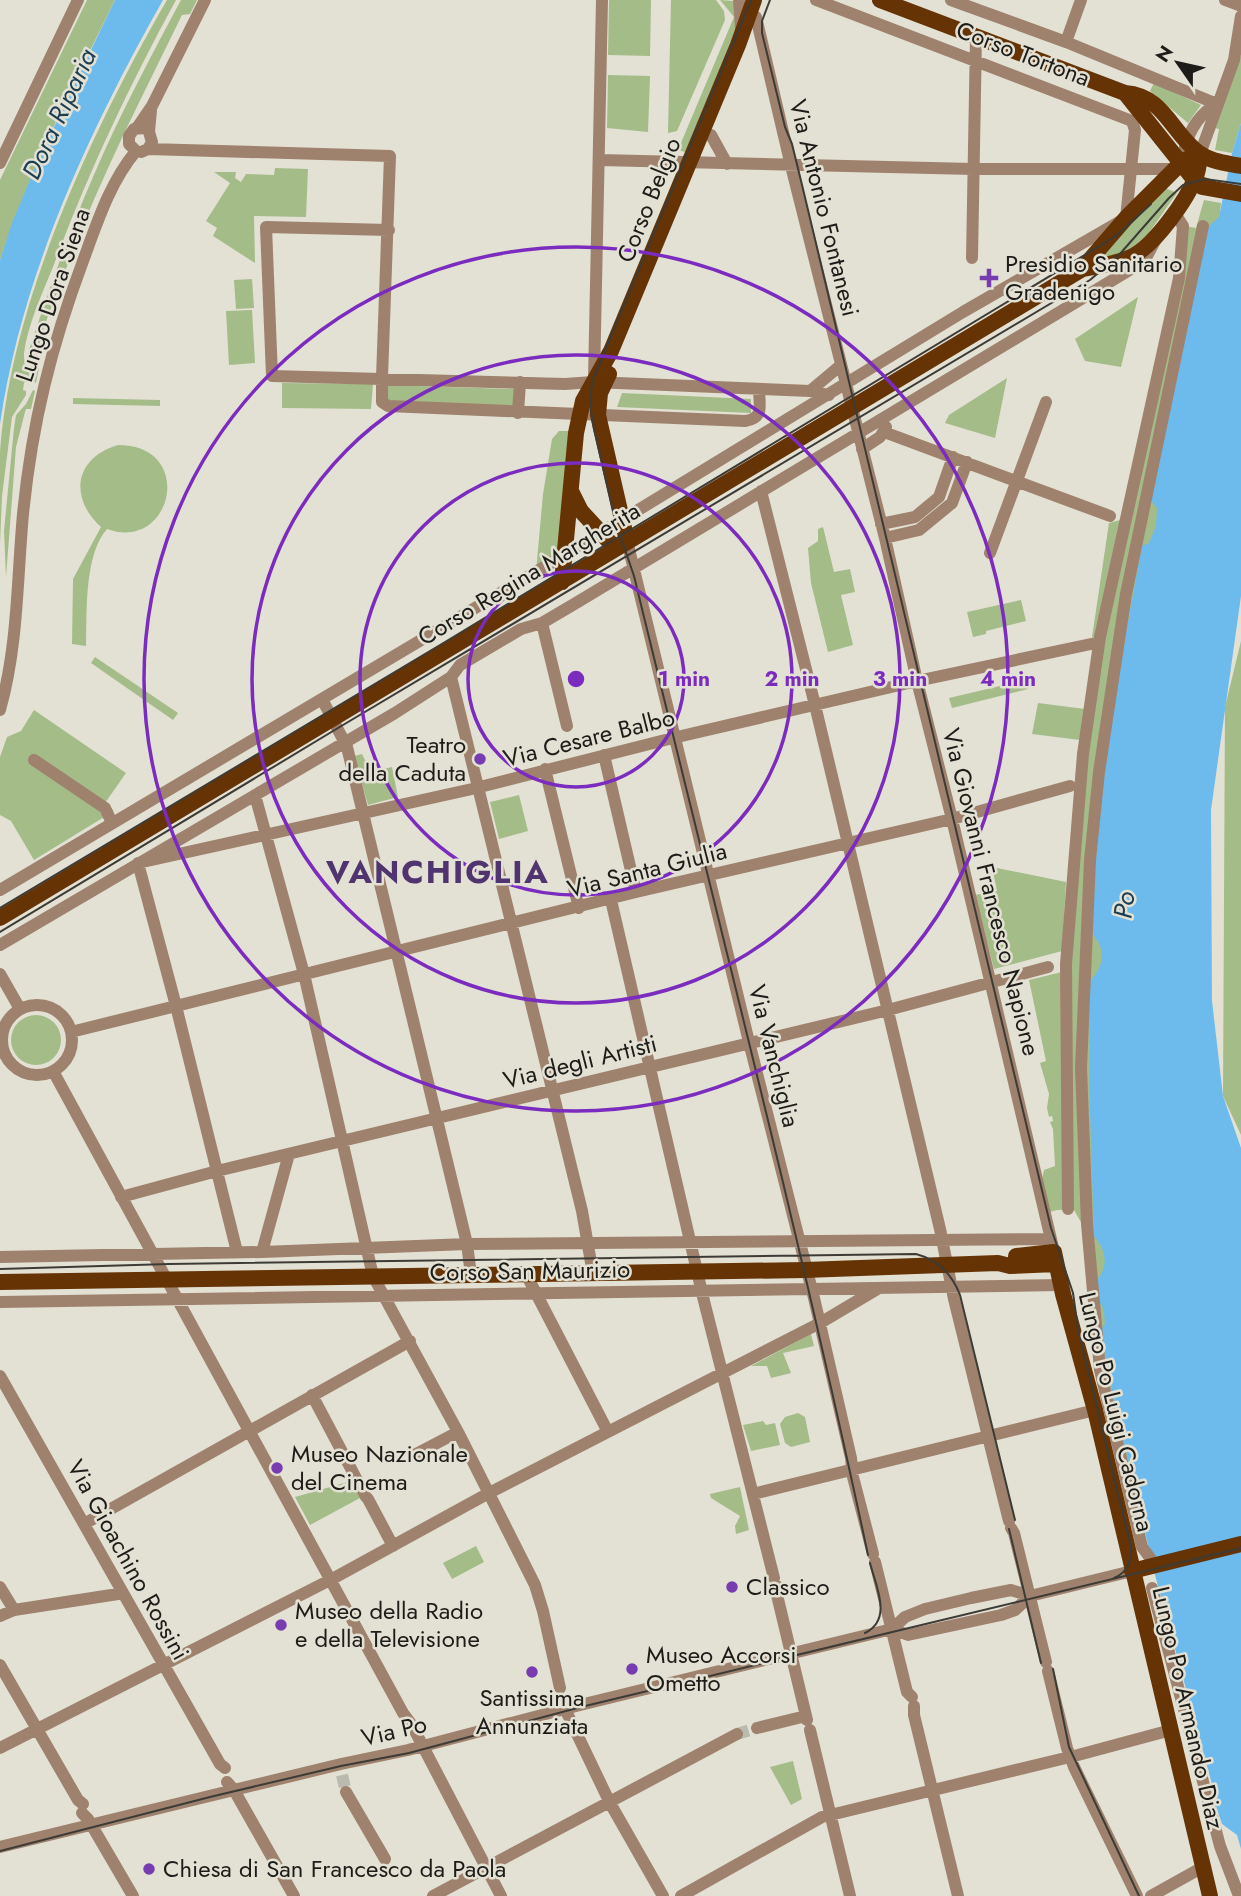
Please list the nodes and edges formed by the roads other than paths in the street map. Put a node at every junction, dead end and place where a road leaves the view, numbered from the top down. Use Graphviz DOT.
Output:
graph roads {
  1 [pos="78,0"];
  2 [pos="205,0"];
  3 [pos="602,0"];
  4 [pos="739,0"];
  5 [pos="754,0"];
  6 [pos="764,0"];
  7 [pos="816,0"];
  8 [pos="880,0"];
  9 [pos="951,0"];
  10 [pos="1082,0"];
  11 [pos="1225,0"];
  12 [pos="1241,6"];
  13 [pos="1241,16"];
  14 [pos="756,18"];
  15 [pos="741,34"];
  16 [pos="975,37"];
  17 [pos="1066,42"];
  18 [pos="975,61"];
  19 [pos="1125,93"];
  20 [pos="1217,104"];
  21 [pos="711,135"];
  22 [pos="145,140"];
  23 [pos="1186,141"];
  24 [pos="1200,154"];
  25 [pos="600,160"];
  26 [pos="0,163"];
  27 [pos="694,163"];
  28 [pos="727,164"];
  29 [pos="790,166"];
  30 [pos="1178,166"];
  31 [pos="1241,166"];
  32 [pos="1131,168"];
  33 [pos="973,169"];
  34 [pos="1194,180"];
  35 [pos="1216,189"];
  36 [pos="1241,194"];
  37 [pos="1185,197"];
  38 [pos="1126,218"];
  39 [pos="1168,221"];
  40 [pos="1203,226"];
  41 [pos="389,230"];
  42 [pos="972,258"];
  43 [pos="1082,269"];
  44 [pos="841,365"];
  45 [pos="868,371"];
  46 [pos="382,378"];
  47 [pos="520,382"];
  48 [pos="598,383"];
  49 [pos="845,386"];
  50 [pos="759,389"];
  51 [pos="810,391"];
  52 [pos="829,395"];
  53 [pos="1046,402"];
  54 [pos="851,408"];
  55 [pos="517,413"];
  56 [pos="891,413"];
  57 [pos="579,414"];
  58 [pos="598,415"];
  59 [pos="745,421"];
  60 [pos="884,432"];
  61 [pos="858,433"];
  62 [pos="752,440"];
  63 [pos="862,449"];
  64 [pos="953,457"];
  65 [pos="967,462"];
  66 [pos="1017,481"];
  67 [pos="944,484"];
  68 [pos="570,488"];
  69 [pos="957,489"];
  70 [pos="761,491"];
  71 [pos="931,512"];
  72 [pos="1110,516"];
  73 [pos="622,519"];
  74 [pos="905,520"];
  75 [pos="881,524"];
  76 [pos="600,533"];
  77 [pos="907,533"];
  78 [pos="885,538"];
  79 [pos="621,545"];
  80 [pos="990,553"];
  81 [pos="566,554"];
  82 [pos="634,569"];
  83 [pos="562,582"];
  84 [pos="542,623"];
  85 [pos="1091,643"];
  86 [pos="451,677"];
  87 [pos="916,681"];
  88 [pos="322,699"];
  89 [pos="815,705"];
  90 [pos="0,710"];
  91 [pos="333,719"];
  92 [pos="567,726"];
  93 [pos="675,737"];
  94 [pos="346,742"];
  95 [pos="604,755"];
  96 [pos="34,760"];
  97 [pos="545,769"];
  98 [pos="1070,786"];
  99 [pos="479,788"];
  100 [pos="255,795"];
  101 [pos="364,814"];
  102 [pos="952,819"];
  103 [pos="112,823"];
  104 [pos="266,836"];
  105 [pos="846,843"];
  106 [pos="138,863"];
  107 [pos="709,877"];
  108 [pos="0,890"];
  109 [pos="636,892"];
  110 [pos="611,900"];
  111 [pos="579,908"];
  112 [pos="0,918"];
  113 [pos="512,924"];
  114 [pos="0,945"];
  115 [pos="398,951"];
  116 [pos="1048,967"];
  117 [pos="0,974"];
  118 [pos="304,974"];
  119 [pos="991,984"];
  120 [pos="176,1006"];
  121 [pos="20,1009"];
  122 [pos="888,1010"];
  123 [pos="71,1032"];
  124 [pos="749,1042"];
  125 [pos="4,1060"];
  126 [pos="650,1066"];
  127 [pos="53,1071"];
  128 [pos="552,1090"];
  129 [pos="438,1119"];
  130 [pos="342,1141"];
  131 [pos="289,1154"];
  132 [pos="217,1171"];
  133 [pos="121,1197"];
  134 [pos="1068,1209"];
  135 [pos="942,1239"];
  136 [pos="690,1242"];
  137 [pos="799,1242"];
  138 [pos="467,1244"];
  139 [pos="589,1244"];
  140 [pos="368,1248"];
  141 [pos="1054,1251"];
  142 [pos="151,1252"];
  143 [pos="237,1252"];
  144 [pos="262,1252"];
  145 [pos="0,1256"];
  146 [pos="947,1264"];
  147 [pos="806,1270"];
  148 [pos="697,1272"];
  149 [pos="593,1274"];
  150 [pos="471,1275"];
  151 [pos="526,1275"];
  152 [pos="373,1276"];
  153 [pos="166,1279"];
  154 [pos="0,1282"];
  155 [pos="1061,1284"];
  156 [pos="952,1286"];
  157 [pos="879,1287"];
  158 [pos="812,1289"];
  159 [pos="702,1290"];
  160 [pos="536,1294"];
  161 [pos="384,1295"];
  162 [pos="177,1299"];
  163 [pos="0,1302"];
  164 [pos="820,1323"];
  165 [pos="410,1340"];
  166 [pos="722,1374"];
  167 [pos="0,1376"];
  168 [pos="312,1395"];
  169 [pos="1095,1410"];
  170 [pos="249,1430"];
  171 [pos="458,1432"];
  172 [pos="608,1432"];
  173 [pos="990,1435"];
  174 [pos="416,1454"];
  175 [pos="852,1468"];
  176 [pos="489,1493"];
  177 [pos="753,1494"];
  178 [pos="83,1524"];
  179 [pos="1241,1544"];
  180 [pos="393,1546"];
  181 [pos="1152,1562"];
  182 [pos="1132,1571"];
  183 [pos="330,1580"];
  184 [pos="0,1587"];
  185 [pos="1152,1588"];
  186 [pos="118,1594"];
  187 [pos="1030,1596"];
  188 [pos="14,1610"];
  189 [pos="0,1616"];
  190 [pos="892,1629"];
  191 [pos="792,1654"];
  192 [pos="0,1665"];
  193 [pos="163,1665"];
  194 [pos="4,1681"];
  195 [pos="559,1699"];
  196 [pos="808,1722"];
  197 [pos="762,1727"];
  198 [pos="37,1728"];
  199 [pos="1171,1730"];
  200 [pos="737,1734"];
  201 [pos="422,1746"];
  202 [pos="0,1748"];
  203 [pos="1070,1757"];
  204 [pos="222,1767"];
  205 [pos="232,1786"];
  206 [pos="933,1791"];
  207 [pos="346,1792"];
  208 [pos="610,1802"];
  209 [pos="84,1811"];
  210 [pos="830,1815"];
  211 [pos="0,1847"];
  212 [pos="385,1859"];
  213 [pos="1203,1867"];
  214 [pos="485,1868"];
  215 [pos="132,1896"];
  216 [pos="294,1896"];
  217 [pos="433,1896"];
  218 [pos="501,1896"];
  219 [pos="663,1896"];
  220 [pos="681,1896"];
  221 [pos="850,1896"];
  222 [pos="958,1896"];
  223 [pos="1137,1896"];
  224 [pos="1152,1896"];
  225 [pos="1210,1896"];
  226 [pos="1239,1896"];
  1 -- 26 [label="street"];
  2 -- 22 [label="street, Lungo Dora Siena"];
  3 -- 25 [label="street"];
  4 -- 15 [label="street"];
  5 -- 15 [label="main road, Corso Belgio"];
  6 -- 14 [label="main road, Corso Belgio"];
  7 -- 18 [label="street, Corso Tortona"];
  8 -- 16 [label="main road, Corso Tortona"];
  9 -- 17 [label="street, Corso Tortona"];
  10 -- 17 [label="street"];
  11 -- 12 [label="street"];
  13 -- 20 [label="street"];
  14 -- 21 [label="main road, Corso Belgio"];
  14 -- 29 [label="street, Via Antonio Fontanesi"];
  15 -- 27 [label="main road, Corso Belgio"];
  16 -- 18 [label="street"];
  16 -- 19 [label="main road, Corso Tortona"];
  17 -- 20 [label="street, Corso Tortona"];
  18 -- 32 [label="street, Corso Tortona"];
  18 -- 33 [label="street"];
  19 -- 23 [label="main road, Corso Tortona"];
  19 -- 30 [label="main road"];
  20 -- 23 [label="street"];
  20 -- 24 [label="street"];
  21 -- 27 [label="main road, Corso Belgio"];
  21 -- 28 [label="street"];
  22 -- 41 [label="street"];
  22 -- 90 [label="street, Lungo Dora Siena"];
  23 -- 24 [label="main road, Corso Tortona"];
  23 -- 30 [label="street"];
  24 -- 30 [label="main road, Corso Regina Margherita"];
  24 -- 31 [label="main road"];
  24 -- 34 [label="main road, Corso Regina Margherita"];
  25 -- 27 [label="street"];
  25 -- 48 [label="street"];
  27 -- 28 [label="street"];
  27 -- 48 [label="main road, Corso Belgio"];
  28 -- 29 [label="street"];
  29 -- 33 [label="street"];
  29 -- 44 [label="street, Via Antonio Fontanesi"];
  30 -- 32 [label="street"];
  30 -- 34 [label="main road"];
  30 -- 38 [label="main road, Corso Regina Margherita"];
  32 -- 33 [label="street"];
  32 -- 38 [label="street"];
  33 -- 42 [label="street"];
  34 -- 35 [label="main road"];
  34 -- 37 [label="main road, Corso Regina Margherita"];
  35 -- 36 [label="main road"];
  35 -- 37 [label="main road"];
  37 -- 39 [label="main road, Corso Regina Margherita"];
  38 -- 43 [label="main road, Corso Regina Margherita"];
  38 -- 45 [label="street, Corso Regina Margherita"];
  39 -- 43 [label="main road, Corso Regina Margherita"];
  39 -- 56 [label="street, Corso Regina Margherita"];
  39 -- 134 [label="street"];
  40 -- 181 [label="street"];
  41 -- 46 [label="street"];
  41 -- 46 [label="street"];
  43 -- 54 [label="main road, Corso Regina Margherita"];
  44 -- 45 [label="street"];
  44 -- 49 [label="street, Via Antonio Fontanesi"];
  44 -- 51 [label="street"];
  45 -- 49 [label="street, Corso Regina Margherita"];
  46 -- 47 [label="street"];
  46 -- 55 [label="street"];
  47 -- 48 [label="street"];
  47 -- 55 [label="street"];
  48 -- 50 [label="street"];
  48 -- 57 [label="main road, Corso Belgio"];
  48 -- 58 [label="main road, Corso Belgio"];
  49 -- 52 [label="street, Corso Regina Margherita"];
  49 -- 54 [label="street, Via Antonio Fontanesi"];
  50 -- 51 [label="street"];
  50 -- 59 [label="street"];
  51 -- 52 [label="street"];
  52 -- 62 [label="street, Corso Regina Margherita"];
  53 -- 66 [label="street"];
  54 -- 61 [label="street, Via Giovanni Francesco Napione"];
  54 -- 79 [label="main road, Corso Regina Margherita"];
  55 -- 57 [label="street"];
  56 -- 60 [label="street"];
  56 -- 61 [label="street, Corso Regina Margherita"];
  57 -- 58 [label="street"];
  57 -- 68 [label="main road, Corso Belgio"];
  58 -- 59 [label="street"];
  58 -- 73 [label="main road"];
  59 -- 62 [label="street"];
  60 -- 63 [label="street"];
  60 -- 64 [label="street"];
  61 -- 63 [label="street, Via Giovanni Francesco Napione"];
  61 -- 70 [label="street, Corso Regina Margherita"];
  62 -- 73 [label="street, Corso Regina Margherita"];
  63 -- 75 [label="street, Via Giovanni Francesco Napione"];
  64 -- 65 [label="street"];
  64 -- 67 [label="street"];
  65 -- 66 [label="street"];
  65 -- 69 [label="street"];
  66 -- 72 [label="street"];
  66 -- 80 [label="street"];
  67 -- 69 [label="street"];
  67 -- 71 [label="street"];
  68 -- 76 [label="main road"];
  68 -- 81 [label="main road, Corso Belgio"];
  69 -- 71 [label="street"];
  70 -- 82 [label="street, Corso Regina Margherita"];
  70 -- 89 [label="street"];
  71 -- 74 [label="street"];
  71 -- 77 [label="street"];
  73 -- 76 [label="street, Corso Regina Margherita"];
  73 -- 79 [label="main road"];
  74 -- 75 [label="street"];
  74 -- 77 [label="street"];
  75 -- 78 [label="street, Via Giovanni Francesco Napione"];
  76 -- 79 [label="main road"];
  76 -- 81 [label="street, Corso Regina Margherita"];
  77 -- 78 [label="street"];
  78 -- 87 [label="street, Via Giovanni Francesco Napione"];
  79 -- 82 [label="street, Via Vanchiglia"];
  79 -- 83 [label="main road, Corso Regina Margherita"];
  81 -- 83 [label="main road, Corso Belgio"];
  81 -- 88 [label="street, Corso Regina Margherita"];
  82 -- 84 [label="street, Corso Regina Margherita"];
  82 -- 93 [label="street, Via Vanchiglia"];
  83 -- 91 [label="main road, Corso Regina Margherita"];
  84 -- 86 [label="street, Corso Regina Margherita"];
  84 -- 92 [label="street"];
  85 -- 87 [label="street, Via Cesare Balbo"];
  86 -- 94 [label="street, Corso Regina Margherita"];
  86 -- 99 [label="street"];
  87 -- 89 [label="street, Via Cesare Balbo"];
  87 -- 102 [label="street, Via Giovanni Francesco Napione"];
  88 -- 91 [label="street"];
  88 -- 103 [label="street, Corso Regina Margherita"];
  89 -- 93 [label="street, Via Cesare Balbo"];
  89 -- 105 [label="street"];
  91 -- 94 [label="street"];
  91 -- 112 [label="main road, Corso Regina Margherita"];
  93 -- 95 [label="street, Via Cesare Balbo"];
  93 -- 107 [label="street, Via Vanchiglia"];
  94 -- 100 [label="street, Corso Regina Margherita"];
  94 -- 101 [label="street"];
  95 -- 97 [label="street, Via Cesare Balbo"];
  95 -- 109 [label="street"];
  96 -- 103 [label="street"];
  97 -- 99 [label="street, Via Cesare Balbo"];
  97 -- 111 [label="street"];
  98 -- 102 [label="street, Via Santa Giulia"];
  99 -- 101 [label="street, Via Cesare Balbo"];
  99 -- 113 [label="street"];
  100 -- 104 [label="street"];
  100 -- 106 [label="street, Corso Regina Margherita"];
  101 -- 104 [label="street, Via Cesare Balbo"];
  101 -- 115 [label="street"];
  102 -- 105 [label="street, Via Santa Giulia"];
  102 -- 119 [label="street, Via Giovanni Francesco Napione"];
  103 -- 108 [label="street, Corso Regina Margherita"];
  104 -- 106 [label="street, Via Cesare Balbo"];
  104 -- 118 [label="street"];
  105 -- 107 [label="street, Via Santa Giulia"];
  105 -- 122 [label="street"];
  106 -- 114 [label="street, Corso Regina Margherita"];
  106 -- 120 [label="street"];
  107 -- 109 [label="street, Via Santa Giulia"];
  107 -- 124 [label="street, Via Vanchiglia"];
  109 -- 110 [label="street, Via Santa Giulia"];
  110 -- 111 [label="street, Via Santa Giulia"];
  110 -- 126 [label="street"];
  111 -- 113 [label="street, Via Santa Giulia"];
  113 -- 115 [label="street, Via Santa Giulia"];
  113 -- 128 [label="street"];
  115 -- 118 [label="street, Via Santa Giulia"];
  115 -- 129 [label="street"];
  116 -- 119 [label="street, Via degli Artisti"];
  117 -- 121 [label="street"];
  118 -- 120 [label="street, Via Santa Giulia"];
  118 -- 130 [label="street"];
  119 -- 122 [label="street, Via degli Artisti"];
  119 -- 141 [label="street, Via Giovanni Francesco Napione"];
  120 -- 123 [label="street, Via Santa Giulia"];
  120 -- 132 [label="street"];
  121 -- 123 [label="street"];
  121 -- 125 [label="street"];
  122 -- 124 [label="street, Via degli Artisti"];
  122 -- 135 [label="street"];
  123 -- 127 [label="street"];
  124 -- 126 [label="street, Via degli Artisti"];
  124 -- 137 [label="street, Via Vanchiglia"];
  125 -- 127 [label="street"];
  126 -- 128 [label="street, Via degli Artisti"];
  126 -- 136 [label="street"];
  127 -- 133 [label="street"];
  128 -- 129 [label="street, Via degli Artisti"];
  128 -- 139 [label="street"];
  129 -- 130 [label="street, Via degli Artisti"];
  129 -- 138 [label="street"];
  130 -- 131 [label="street, Via degli Artisti"];
  130 -- 140 [label="street"];
  131 -- 132 [label="street, Via degli Artisti"];
  131 -- 144 [label="street"];
  132 -- 133 [label="street, Via degli Artisti"];
  132 -- 143 [label="street"];
  133 -- 142 [label="street"];
  135 -- 137 [label="street, Corso San Maurizio"];
  135 -- 141 [label="street, Corso San Maurizio"];
  135 -- 146 [label="street"];
  136 -- 137 [label="street, Corso San Maurizio"];
  136 -- 139 [label="street, Corso San Maurizio"];
  136 -- 148 [label="street"];
  137 -- 147 [label="street, Via Vanchiglia"];
  138 -- 139 [label="street, Corso San Maurizio"];
  138 -- 140 [label="street, Corso San Maurizio"];
  138 -- 150 [label="street"];
  139 -- 149 [label="street"];
  140 -- 144 [label="street, Corso San Maurizio"];
  140 -- 152 [label="street"];
  141 -- 146 [label="main road, Corso San Maurizio"];
  141 -- 155 [label="main road, Lungo Po Luigi Cadorna"];
  142 -- 143 [label="street, Corso San Maurizio"];
  142 -- 145 [label="street, Corso San Maurizio"];
  142 -- 153 [label="street"];
  143 -- 144 [label="street, Corso San Maurizio"];
  146 -- 147 [label="main road, Corso San Maurizio"];
  146 -- 156 [label="street"];
  147 -- 148 [label="main road, Corso San Maurizio"];
  147 -- 158 [label="street, Via Vanchiglia"];
  148 -- 149 [label="main road, Corso San Maurizio"];
  148 -- 159 [label="street"];
  149 -- 151 [label="main road, Corso San Maurizio"];
  150 -- 151 [label="main road, Corso San Maurizio"];
  150 -- 152 [label="main road, Corso San Maurizio"];
  151 -- 160 [label="street"];
  152 -- 153 [label="main road, Corso San Maurizio"];
  152 -- 161 [label="street"];
  153 -- 154 [label="main road, Corso San Maurizio"];
  153 -- 162 [label="street"];
  155 -- 156 [label="street, Corso San Maurizio"];
  155 -- 169 [label="main road, Lungo Po Luigi Cadorna"];
  156 -- 157 [label="street, Corso San Maurizio"];
  156 -- 173 [label="street"];
  157 -- 158 [label="street, Corso San Maurizio"];
  157 -- 164 [label="street"];
  158 -- 159 [label="street, Corso San Maurizio"];
  158 -- 164 [label="street, Via Vanchiglia"];
  159 -- 160 [label="street, Corso San Maurizio"];
  159 -- 166 [label="street"];
  160 -- 161 [label="street, Corso San Maurizio"];
  160 -- 172 [label="street"];
  161 -- 162 [label="street, Corso San Maurizio"];
  161 -- 165 [label="street"];
  162 -- 163 [label="street, Corso San Maurizio"];
  162 -- 170 [label="street"];
  164 -- 166 [label="street"];
  164 -- 175 [label="street, Via Vanchiglia"];
  165 -- 168 [label="street"];
  165 -- 171 [label="street"];
  166 -- 172 [label="street"];
  166 -- 177 [label="street"];
  167 -- 178 [label="street, Via Gioachino Rossini"];
  168 -- 170 [label="street"];
  168 -- 180 [label="street"];
  169 -- 173 [label="street"];
  169 -- 182 [label="main road, Lungo Po Luigi Cadorna"];
  170 -- 178 [label="street"];
  170 -- 183 [label="street"];
  171 -- 174 [label="street"];
  171 -- 176 [label="street"];
  172 -- 176 [label="street"];
  173 -- 175 [label="street"];
  173 -- 187 [label="street"];
  175 -- 177 [label="street"];
  175 -- 190 [label="street, Via Vanchiglia"];
  176 -- 180 [label="street"];
  176 -- 195 [label="street"];
  177 -- 191 [label="street"];
  178 -- 193 [label="street, Via Gioachino Rossini"];
  179 -- 181 [label="main road"];
  180 -- 183 [label="street"];
  181 -- 182 [label="main road"];
  182 -- 187 [label="street"];
  182 -- 199 [label="main road, Lungo Po Armando Diaz"];
  183 -- 193 [label="street"];
  183 -- 201 [label="street"];
  184 -- 188 [label="street"];
  185 -- 226 [label="street"];
  186 -- 188 [label="street"];
  187 -- 190 [label="street"];
  187 -- 190 [label="street"];
  187 -- 203 [label="street"];
  188 -- 189 [label="street"];
  190 -- 191 [label="street, Via Po"];
  190 -- 206 [label="street, Via Vanchiglia"];
  191 -- 195 [label="street, Via Po"];
  191 -- 196 [label="street"];
  192 -- 194 [label="street"];
  193 -- 198 [label="street"];
  193 -- 204 [label="street, Via Gioachino Rossini"];
  194 -- 198 [label="street"];
  195 -- 201 [label="street, Via Po"];
  195 -- 208 [label="street"];
  196 -- 197 [label="street"];
  196 -- 210 [label="street"];
  198 -- 202 [label="street"];
  198 -- 209 [label="street"];
  199 -- 203 [label="street"];
  199 -- 213 [label="main road, Lungo Po Armando Diaz"];
  200 -- 208 [label="street"];
  201 -- 205 [label="street, Via Po"];
  201 -- 214 [label="street"];
  203 -- 206 [label="street"];
  203 -- 223 [label="street"];
  205 -- 209 [label="street, Via Po"];
  205 -- 216 [label="street"];
  206 -- 210 [label="street"];
  206 -- 222 [label="street, Via Vanchiglia"];
  207 -- 212 [label="street"];
  208 -- 214 [label="street"];
  208 -- 219 [label="street"];
  209 -- 211 [label="street, Via Po"];
  209 -- 215 [label="street"];
  210 -- 220 [label="street"];
  210 -- 221 [label="street"];
  213 -- 224 [label="street"];
  213 -- 225 [label="main road, Lungo Po Armando Diaz"];
  214 -- 217 [label="street"];
  214 -- 218 [label="street"];
}
